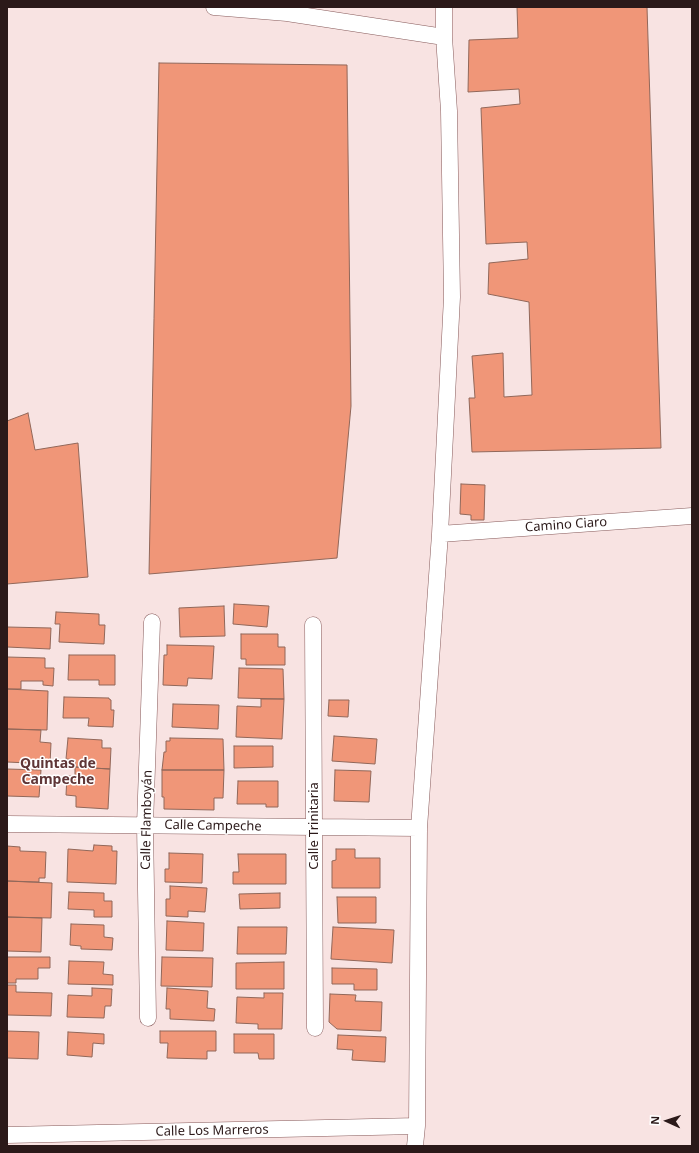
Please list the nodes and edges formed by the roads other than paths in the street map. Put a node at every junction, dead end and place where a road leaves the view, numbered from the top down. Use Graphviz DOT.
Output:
graph roads {
  1 [pos="214,7"];
  2 [pos="444,7"];
  3 [pos="444,37"];
  4 [pos="692,516"];
  5 [pos="440,534"];
  6 [pos="152,622"];
  7 [pos="313,624"];
  8 [pos="7,824"];
  9 [pos="145,824"];
  10 [pos="314,827"];
  11 [pos="419,828"];
  12 [pos="148,1018"];
  13 [pos="315,1028"];
  14 [pos="417,1126"];
  15 [pos="7,1135"];
  16 [pos="416,1146"];
  1 -- 3 [label="street"];
  2 -- 3 [label="street"];
  3 -- 5 [label="street"];
  4 -- 5 [label="street, Camino Ciaro"];
  5 -- 11 [label="street"];
  6 -- 9 [label="street, Calle Flamboyán"];
  7 -- 10 [label="street, Calle Trinitaria"];
  8 -- 9 [label="street, Calle Campeche"];
  9 -- 10 [label="street, Calle Campeche"];
  9 -- 12 [label="street, Calle Flamboyán"];
  10 -- 11 [label="street, Calle Campeche"];
  10 -- 13 [label="street, Calle Trinitaria"];
  11 -- 14 [label="street"];
  14 -- 15 [label="street, Calle Los Marreros"];
  14 -- 16 [label="street"];
}
